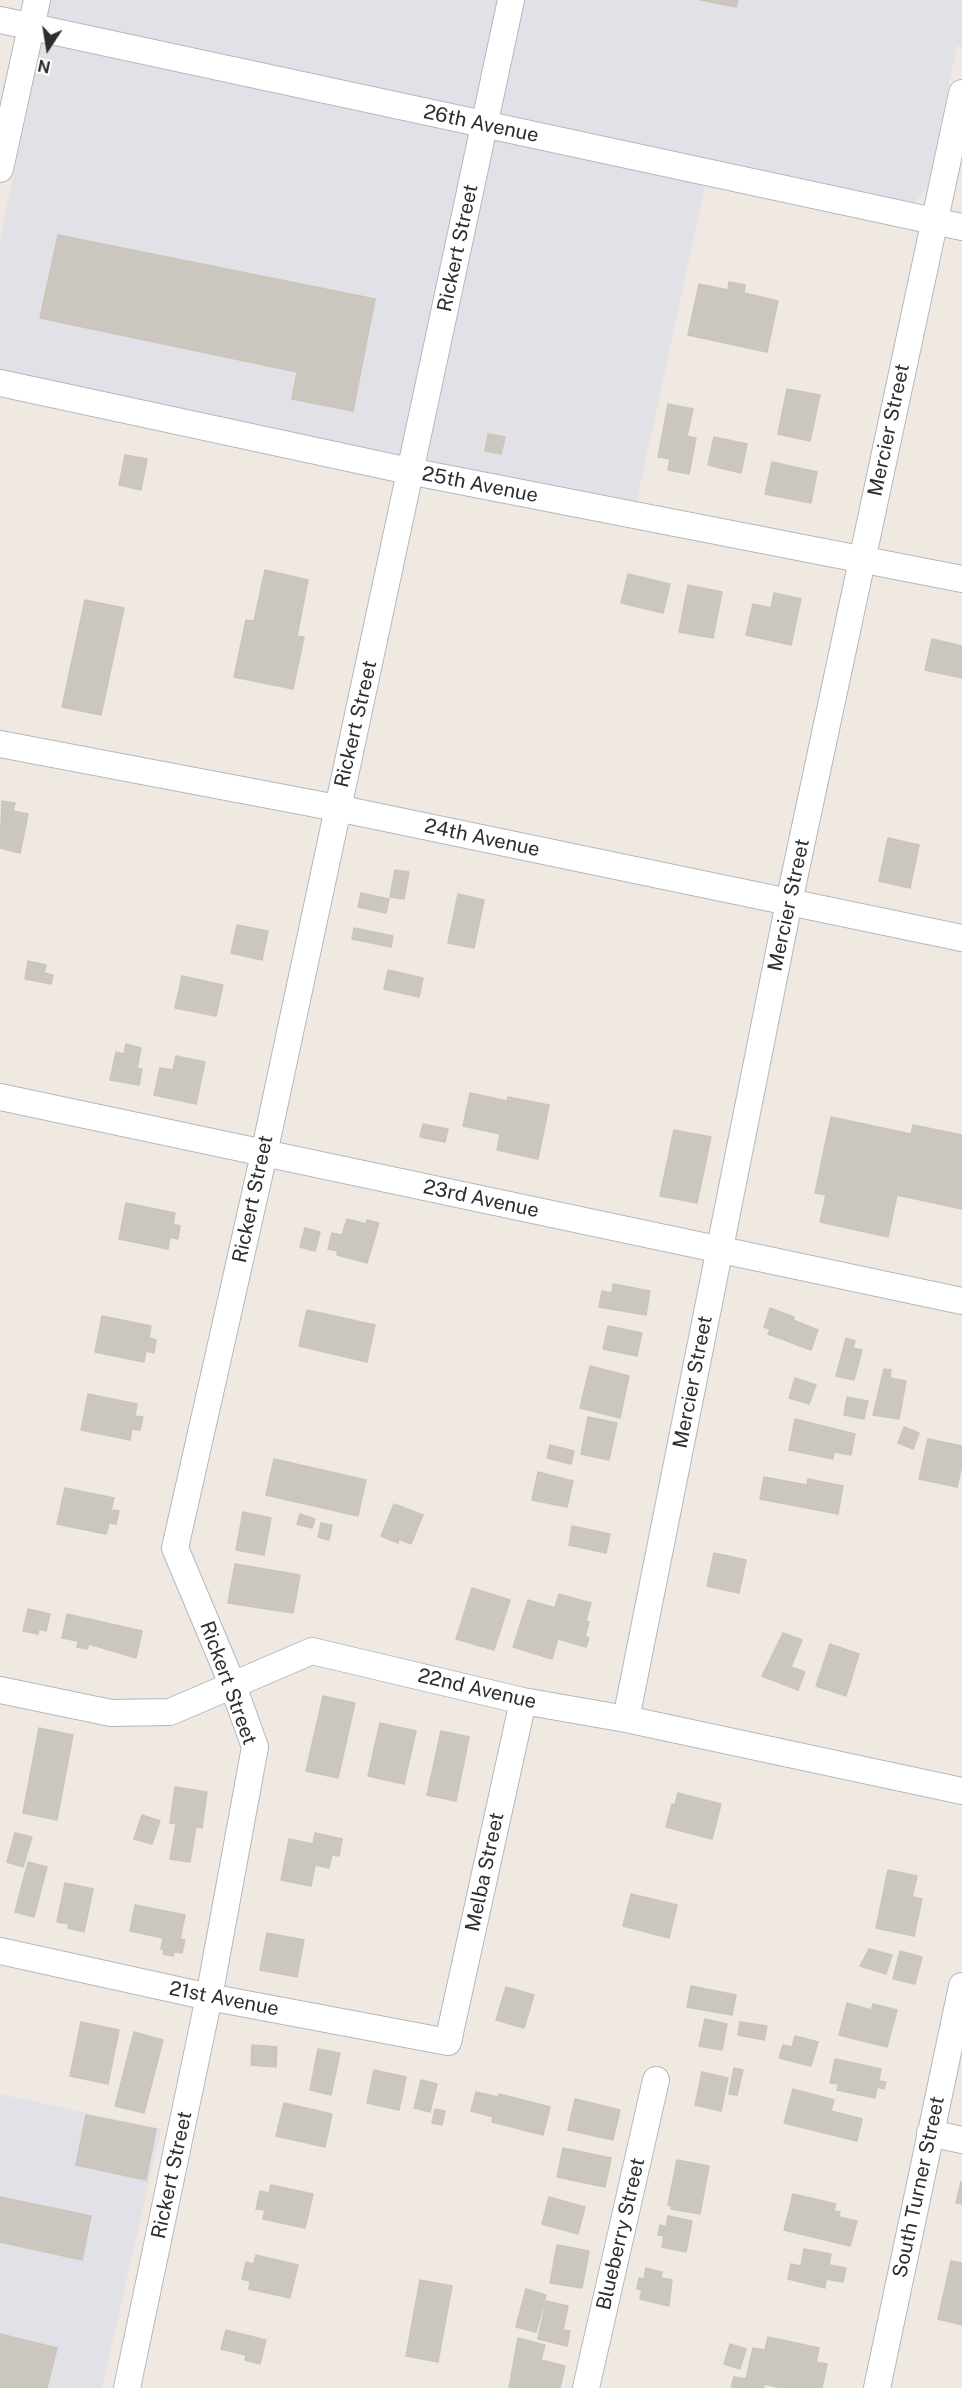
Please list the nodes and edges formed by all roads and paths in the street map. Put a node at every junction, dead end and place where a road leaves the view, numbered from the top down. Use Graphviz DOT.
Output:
graph roads {
  1 [pos="37,0"];
  2 [pos="511,0"];
  3 [pos="0,20"];
  4 [pos="32,26"];
  5 [pos="962,93"];
  6 [pos="484,124"];
  7 [pos="0,169"];
  8 [pos="934,221"];
  9 [pos="962,227"];
  10 [pos="0,383"];
  11 [pos="409,471"];
  12 [pos="862,558"];
  13 [pos="962,579"];
  14 [pos="0,744"];
  15 [pos="337,808"];
  16 [pos="789,902"];
  17 [pos="962,938"];
  18 [pos="0,1097"];
  19 [pos="264,1154"];
  20 [pos="719,1249"];
  21 [pos="962,1301"];
  22 [pos="233,1686"];
  23 [pos="0,1690"];
  24 [pos="523,1701"];
  25 [pos="626,1719"];
  26 [pos="962,1791"];
  27 [pos="0,1951"];
  28 [pos="962,1986"];
  29 [pos="209,1997"];
  30 [pos="448,2042"];
  31 [pos="656,2080"];
  32 [pos="930,2133"];
  33 [pos="962,2140"];
  34 [pos="127,2388"];
  35 [pos="586,2388"];
  36 [pos="877,2388"];
  1 -- 4 [label="street"];
  2 -- 6 [label="street, Rickert Street"];
  3 -- 4 [label="street, 26th Avenue"];
  4 -- 6 [label="street, 26th Avenue"];
  4 -- 7 [label="street"];
  5 -- 8 [label="street, Mercier Street"];
  6 -- 8 [label="street, 26th Avenue"];
  6 -- 11 [label="street, Rickert Street"];
  8 -- 9 [label="street, 26th Avenue"];
  8 -- 12 [label="street, Mercier Street"];
  10 -- 11 [label="street, 25th Avenue"];
  11 -- 12 [label="street, 25th Avenue"];
  11 -- 15 [label="street, Rickert Street"];
  12 -- 13 [label="street, 25th Avenue"];
  12 -- 16 [label="street, Mercier Street"];
  14 -- 15 [label="street, 24th Avenue"];
  15 -- 16 [label="street, 24th Avenue"];
  15 -- 19 [label="street, Rickert Street"];
  16 -- 17 [label="street, 24th Avenue"];
  16 -- 20 [label="street, Mercier Street"];
  18 -- 19 [label="street, 23rd Avenue"];
  19 -- 20 [label="street, 23rd Avenue"];
  19 -- 22 [label="street, Rickert Street"];
  20 -- 21 [label="street, 23rd Avenue"];
  20 -- 25 [label="street, Mercier Street"];
  22 -- 23 [label="street, 22nd Avenue"];
  22 -- 24 [label="street, 22nd Avenue"];
  22 -- 29 [label="street, Rickert Street"];
  24 -- 25 [label="street, 22nd Avenue"];
  24 -- 30 [label="street, Melba Street"];
  25 -- 26 [label="street, 22nd Avenue"];
  27 -- 29 [label="street, 21st Avenue"];
  28 -- 32 [label="street, South Turner Street"];
  29 -- 30 [label="street, 21st Avenue"];
  29 -- 34 [label="street, Rickert Street"];
  31 -- 35 [label="street, Blueberry Street"];
  32 -- 33 [label="street"];
  32 -- 36 [label="street, South Turner Street"];
}
